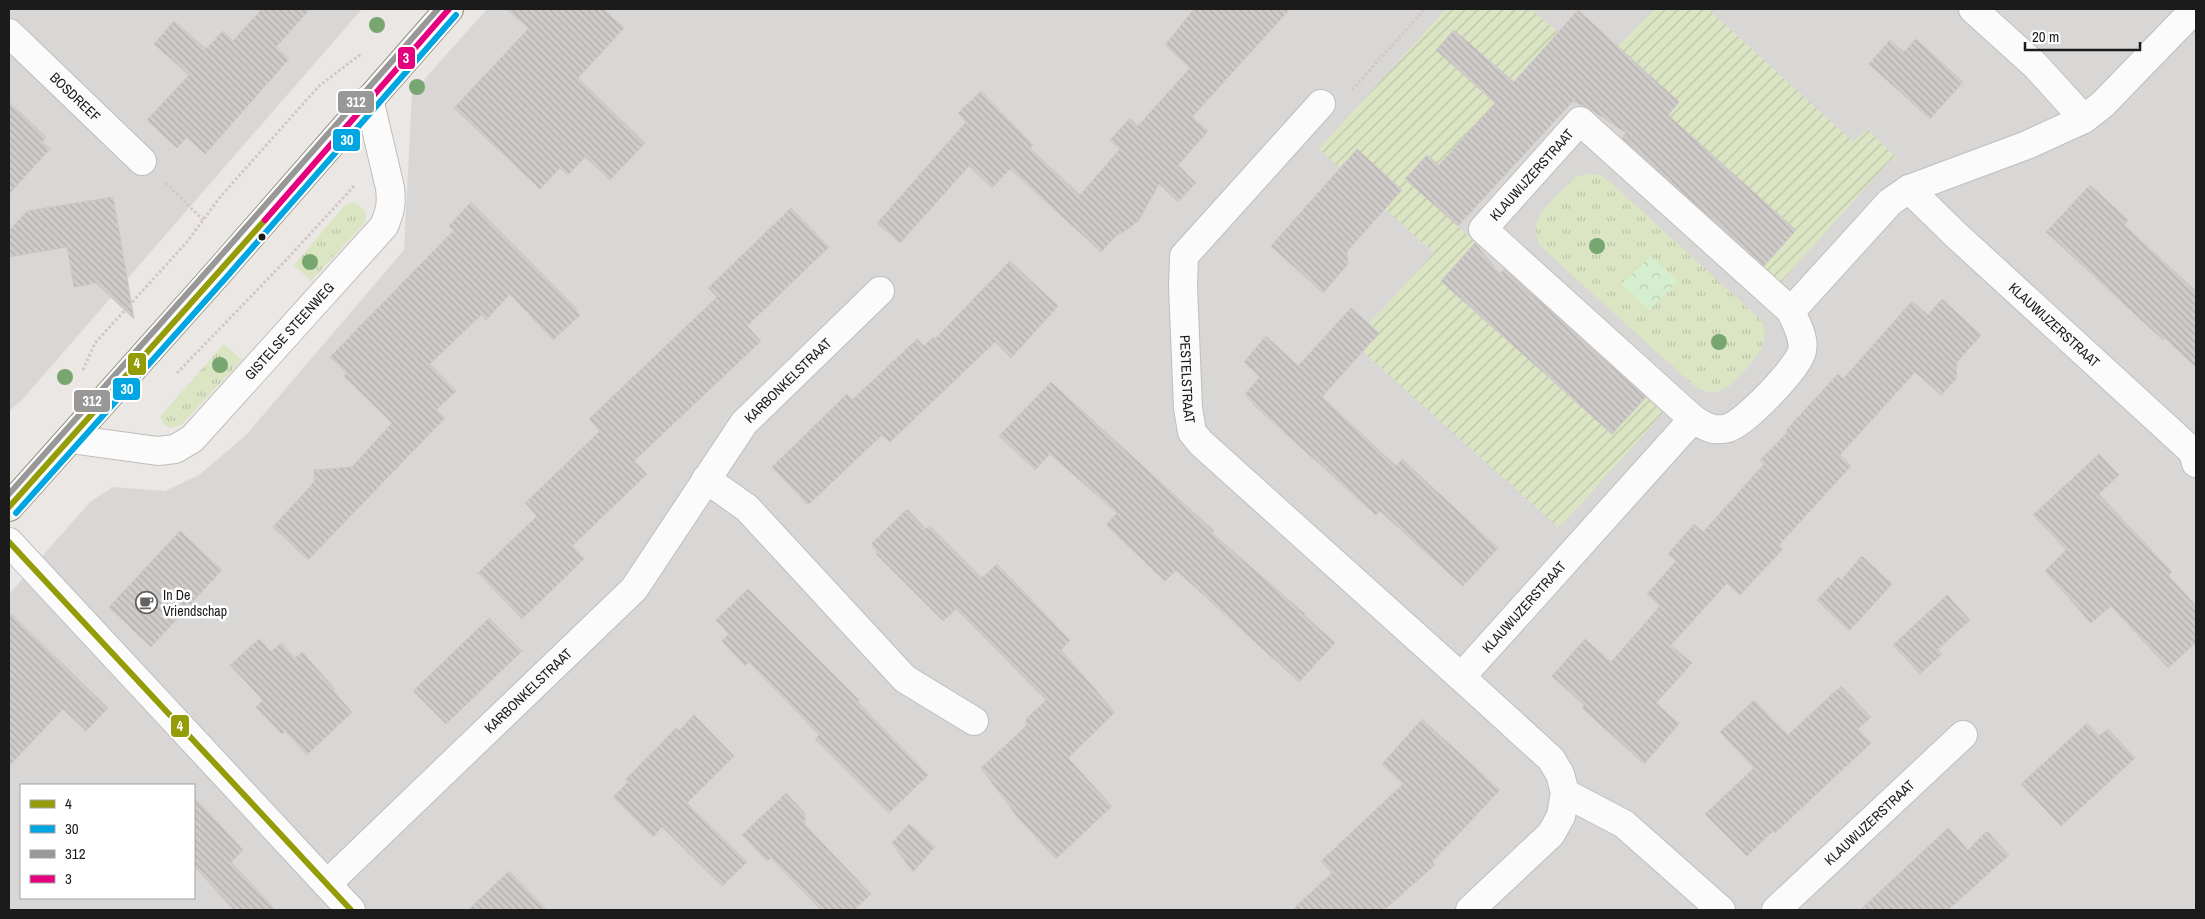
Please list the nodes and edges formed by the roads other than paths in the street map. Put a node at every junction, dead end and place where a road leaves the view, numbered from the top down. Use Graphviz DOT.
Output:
graph roads {
  1 [pos="450,9"];
  2 [pos="1973,9"];
  3 [pos="2195,9"];
  4 [pos="9,33"];
  5 [pos="369,99"];
  6 [pos="1322,104"];
  7 [pos="2084,119"];
  8 [pos="142,161"];
  9 [pos="1909,188"];
  10 [pos="880,291"];
  11 [pos="1791,312"];
  12 [pos="1693,419"];
  13 [pos="70,439"];
  14 [pos="2196,463"];
  15 [pos="706,479"];
  16 [pos="9,506"];
  17 [pos="9,542"];
  18 [pos="1461,677"];
  19 [pos="974,721"];
  20 [pos="1963,735"];
  21 [pos="1565,794"];
  22 [pos="327,884"];
  23 [pos="351,910"];
  24 [pos="1470,910"];
  25 [pos="1721,910"];
  26 [pos="1776,910"];
  1 -- 5 [label="main road"];
  2 -- 7 [label="street"];
  3 -- 7 [label="street"];
  4 -- 8 [label="street, BOSDREEF"];
  5 -- 13 [label="main road"];
  5 -- 13 [label="street, GISTELSE STEENWEG"];
  6 -- 18 [label="street, PESTELSTRAAT"];
  7 -- 9 [label="street"];
  9 -- 11 [label="street"];
  9 -- 14 [label="street, KLAUWIJZERSTRAAT"];
  10 -- 15 [label="street, KARBONKELSTRAAT"];
  11 -- 12 [label="street, KLAUWIJZERSTRAAT"];
  11 -- 12 [label="street, KLAUWIJZERSTRAAT"];
  12 -- 18 [label="street, KLAUWIJZERSTRAAT"];
  13 -- 16 [label="main road"];
  15 -- 19 [label="street"];
  15 -- 22 [label="street, KARBONKELSTRAAT"];
  17 -- 22 [label="street"];
  18 -- 21 [label="street"];
  20 -- 26 [label="street, KLAUWIJZERSTRAAT"];
  21 -- 24 [label="street"];
  21 -- 25 [label="street"];
  22 -- 23 [label="street"];
}
